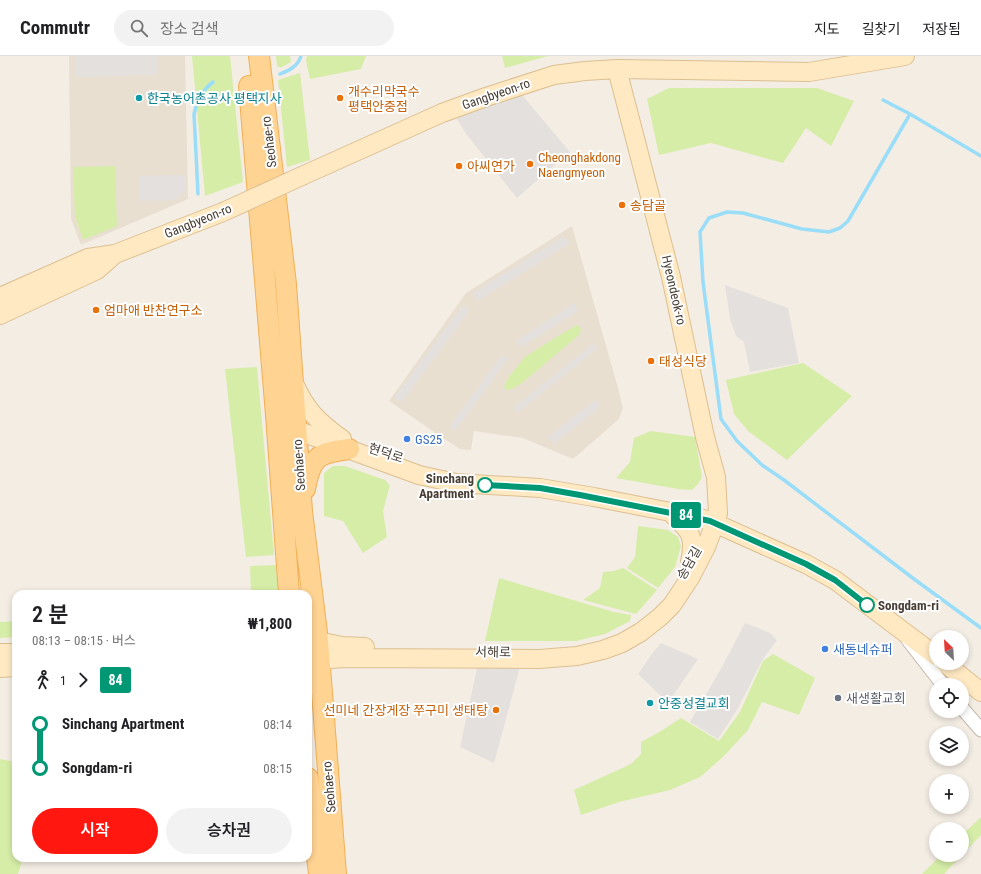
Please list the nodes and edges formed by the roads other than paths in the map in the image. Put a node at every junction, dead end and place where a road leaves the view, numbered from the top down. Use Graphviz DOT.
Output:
graph roads {
  1 [pos="246,56"];
  2 [pos="259,56"];
  3 [pos="905,56"];
  4 [pos="618,69"];
  5 [pos="115,254"];
  6 [pos="0,297"];
  7 [pos="0,315"];
  8 [pos="292,379"];
  9 [pos="286,422"];
  10 [pos="345,444"];
  11 [pos="302,511"];
  12 [pos="670,512"];
  13 [pos="714,517"];
  14 [pos="690,562"];
  15 [pos="289,590"];
  16 [pos="309,590"];
  17 [pos="658,610"];
  18 [pos="312,629"];
  19 [pos="900,629"];
  20 [pos="313,641"];
  21 [pos="929,651"];
  22 [pos="0,653"];
  23 [pos="12,653"];
  24 [pos="314,660"];
  25 [pos="12,667"];
  26 [pos="0,668"];
  27 [pos="954,670"];
  28 [pos="938,678"];
  29 [pos="981,692"];
  30 [pos="969,716"];
  31 [pos="981,730"];
  32 [pos="312,813"];
  33 [pos="319,874"];
  34 [pos="336,874"];
  1 -- 9 [label="main road, Seohae-ro"];
  2 -- 8 [label="main road, Seohae-ro"];
  3 -- 4 [label="main road, Gangbyeon-ro"];
  4 -- 5 [label="main road, Gangbyeon-ro, bridge"];
  4 -- 13 [label="main road, Hyeondeok-ro"];
  5 -- 6 [label="main road, Gangbyeon-ro"];
  5 -- 7 [label="main road, Gangbyeon-ro"];
  8 -- 9 [label="main road, Seohae-ro"];
  8 -- 10 [label="main road"];
  9 -- 10 [label="main road"];
  9 -- 11 [label="main road, Seohae-ro"];
  9 -- 15 [label="main road, Seohae-ro"];
  10 -- 11 [label="main road"];
  10 -- 12 [label="main road"];
  10 -- 13 [label="main road, 현덕로"];
  11 -- 16 [label="main road, Seohae-ro"];
  12 -- 13 [label="main road"];
  12 -- 14 [label="main road"];
  13 -- 14 [label="main road, 송담길"];
  13 -- 19 [label="main road, 현덕로"];
  13 -- 24 [label="main road"];
  14 -- 17 [label="main road, 송담길"];
  17 -- 20 [label="main road, 서해로"];
  18 -- 20 [label="main road, Seohae-ro"];
  19 -- 21 [label="main road"];
  19 -- 28 [label="street"];
  20 -- 24 [label="main road, Seohae-ro"];
  22 -- 23 [label="main road"];
  24 -- 34 [label="main road, Seohae-ro"];
  25 -- 26 [label="main road"];
  27 -- 29 [label="main road"];
  30 -- 31 [label="street"];
  32 -- 33 [label="main road, Seohae-ro"];
}
